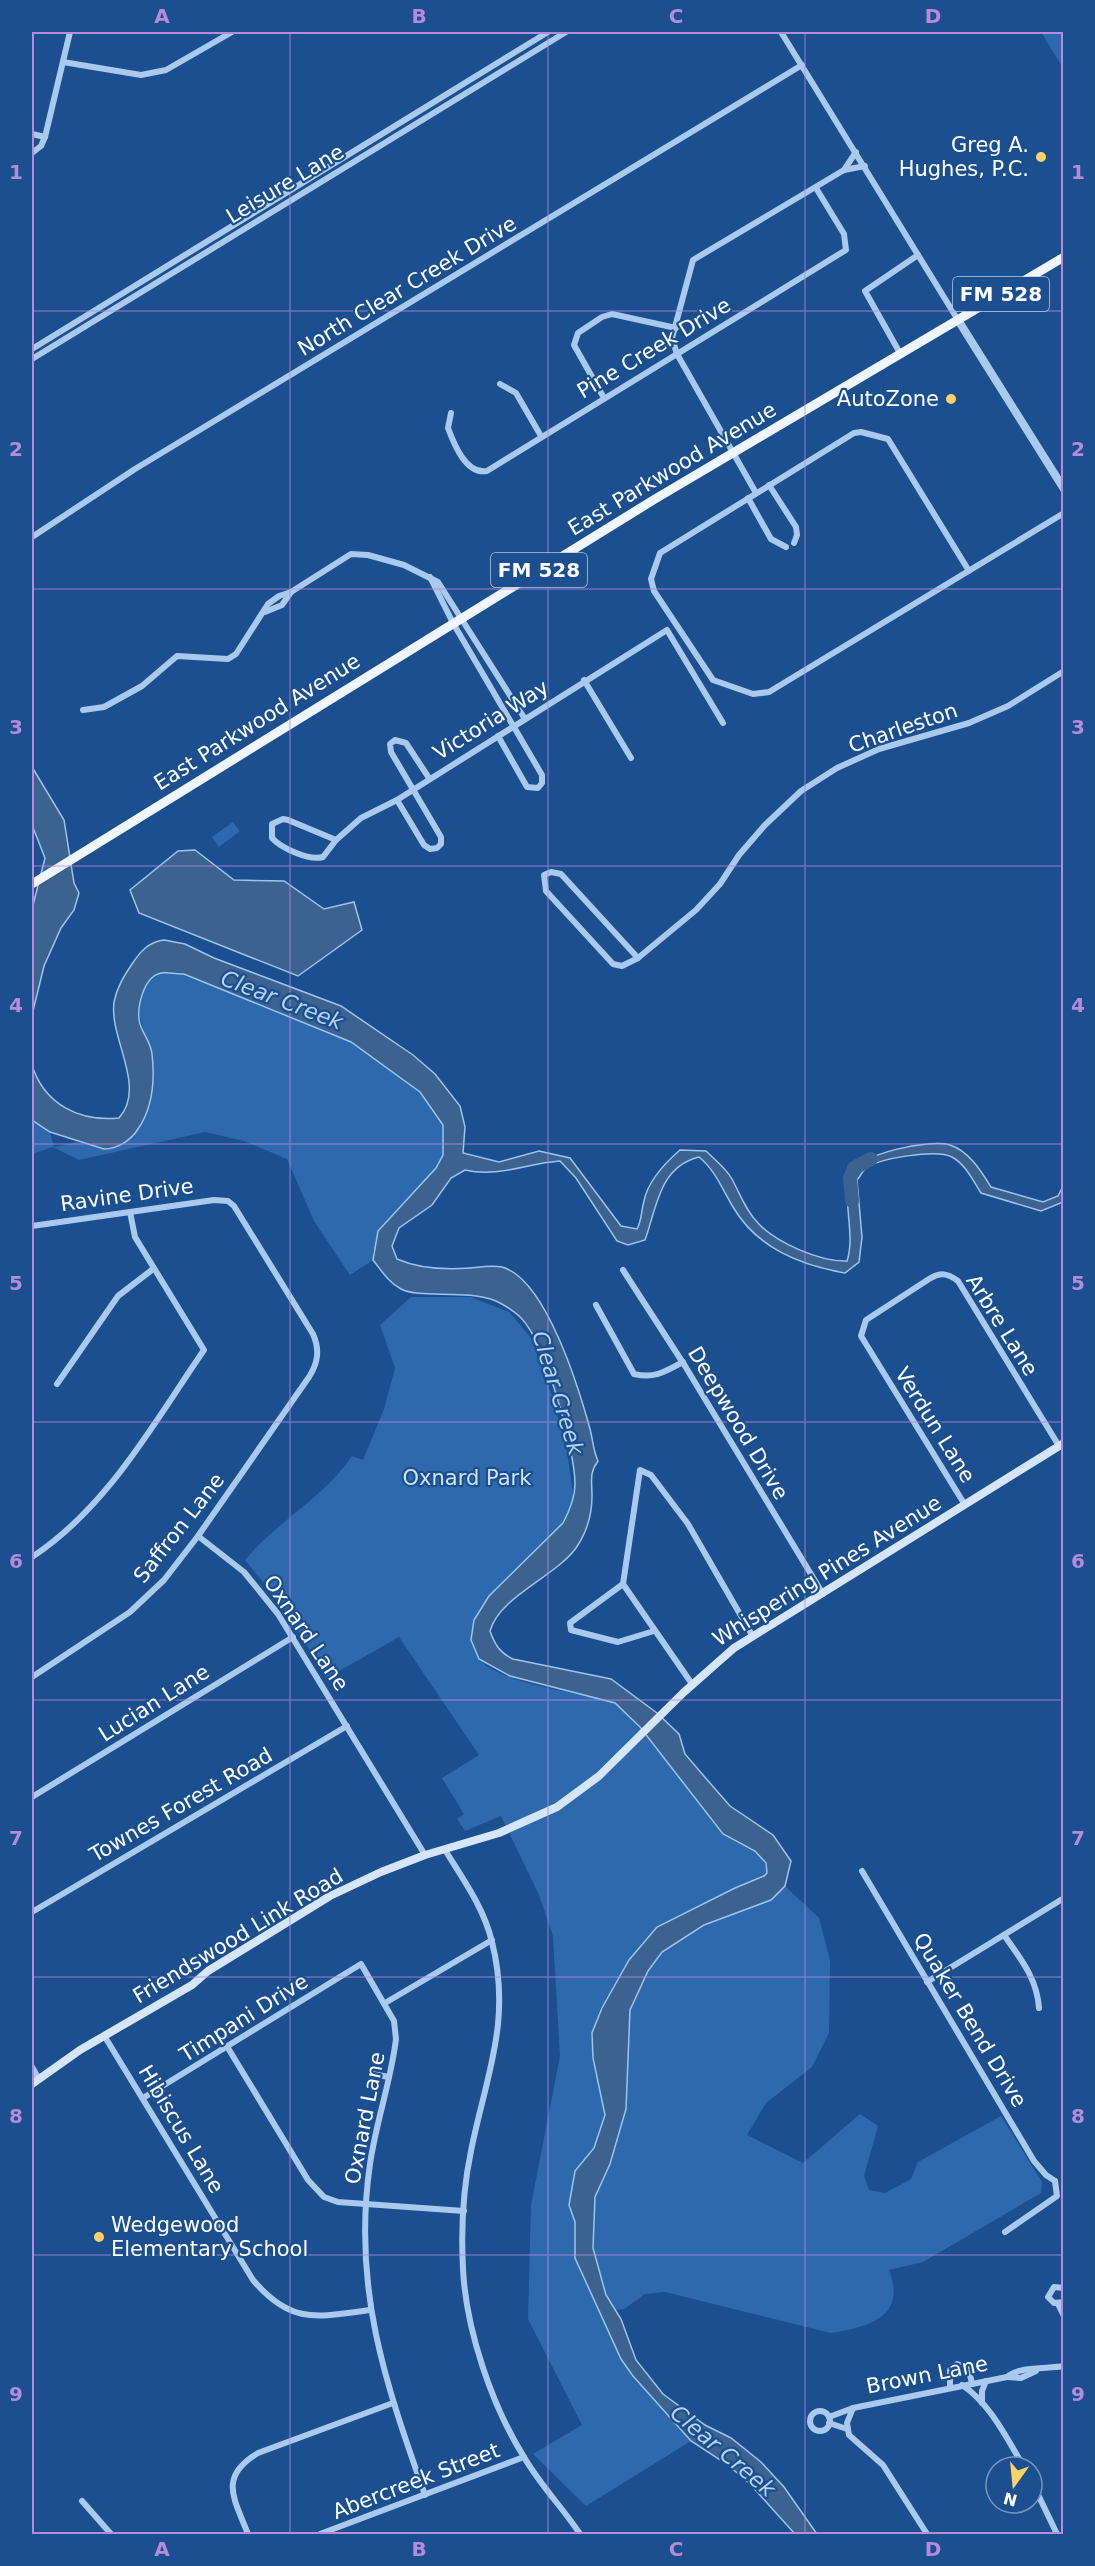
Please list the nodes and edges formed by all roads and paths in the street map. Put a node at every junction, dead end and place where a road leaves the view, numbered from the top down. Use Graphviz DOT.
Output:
graph roads {
  1 [pos="70,32"];
  2 [pos="232,32"];
  3 [pos="548,32"];
  4 [pos="566,32"];
  5 [pos="781,32"];
  6 [pos="63,62"];
  7 [pos="802,65"];
  8 [pos="405,120"];
  9 [pos="409,128"];
  10 [pos="32,134"];
  11 [pos="45,137"];
  12 [pos="856,152"];
  13 [pos="32,153"];
  14 [pos="865,166"];
  15 [pos="844,170"];
  16 [pos="816,188"];
  17 [pos="918,255"];
  18 [pos="1064,257"];
  19 [pos="175,261"];
  20 [pos="178,269"];
  21 [pos="958,320"];
  22 [pos="676,328"];
  23 [pos="32,349"];
  24 [pos="676,354"];
  25 [pos="901,355"];
  26 [pos="32,359"];
  27 [pos="500,384"];
  28 [pos="604,398"];
  29 [pos="451,413"];
  30 [pos="541,436"];
  31 [pos="734,453"];
  32 [pos="769,485"];
  33 [pos="1064,489"];
  34 [pos="756,493"];
  35 [pos="748,498"];
  36 [pos="1064,513"];
  37 [pos="32,537"];
  38 [pos="794,543"];
  39 [pos="786,547"];
  40 [pos="969,571"];
  41 [pos="429,576"];
  42 [pos="462,617"];
  43 [pos="453,623"];
  44 [pos="1064,671"];
  45 [pos="584,680"];
  46 [pos="83,710"];
  47 [pos="525,719"];
  48 [pos="723,723"];
  49 [pos="514,726"];
  50 [pos="498,736"];
  51 [pos="631,759"];
  52 [pos="429,778"];
  53 [pos="413,789"];
  54 [pos="397,800"];
  55 [pos="336,840"];
  56 [pos="32,884"];
  57 [pos="638,958"];
  58 [pos="228,1201"];
  59 [pos="130,1212"];
  60 [pos="32,1226"];
  61 [pos="153,1269"];
  62 [pos="623,1270"];
  63 [pos="896,1300"];
  64 [pos="596,1305"];
  65 [pos="683,1362"];
  66 [pos="57,1384"];
  67 [pos="1061,1445"];
  68 [pos="965,1505"];
  69 [pos="198,1536"];
  70 [pos="32,1557"];
  71 [pos="623,1584"];
  72 [pos="824,1594"];
  73 [pos="654,1631"];
  74 [pos="752,1635"];
  75 [pos="293,1637"];
  76 [pos="32,1677"];
  77 [pos="692,1684"];
  78 [pos="347,1726"];
  79 [pos="625,1750"];
  80 [pos="32,1797"];
  81 [pos="445,1850"];
  82 [pos="425,1855"];
  83 [pos="862,1871"];
  84 [pos="1064,1898"];
  85 [pos="32,1912"];
  86 [pos="1004,1935"];
  87 [pos="492,1940"];
  88 [pos="361,1964"];
  89 [pos="927,1982"];
  90 [pos="385,2003"];
  91 [pos="1039,2008"];
  92 [pos="105,2037"];
  93 [pos="228,2048"];
  94 [pos="32,2067"];
  95 [pos="372,2074"];
  96 [pos="389,2077"];
  97 [pos="35,2082"];
  98 [pos="144,2098"];
  99 [pos="1064,2179"];
  100 [pos="1055,2181"];
  101 [pos="366,2205"];
  102 [pos="464,2211"];
  103 [pos="1005,2232"];
  104 [pos="1064,2288"];
  105 [pos="1061,2303"];
  106 [pos="370,2310"];
  107 [pos="1064,2316"];
  108 [pos="1064,2366"];
  109 [pos="986,2381"];
  110 [pos="972,2383"];
  111 [pos="962,2385"];
  112 [pos="950,2388"];
  113 [pos="393,2403"];
  114 [pos="982,2403"];
  115 [pos="853,2408"];
  116 [pos="847,2429"];
  117 [pos="1016,2455"];
  118 [pos="524,2457"];
  119 [pos="425,2495"];
  120 [pos="82,2501"];
  121 [pos="1044,2507"];
  122 [pos="111,2535"];
  123 [pos="248,2535"];
  124 [pos="320,2535"];
  125 [pos="580,2535"];
  126 [pos="927,2535"];
  127 [pos="1057,2535"];
  1 -- 6 [label="street"];
  2 -- 6 [label="street"];
  3 -- 8 [label="street, Leisure Lane"];
  4 -- 9 [label="street, Leisure Lane"];
  5 -- 7 [label="street"];
  6 -- 11 [label="street"];
  7 -- 12 [label="street"];
  7 -- 37 [label="street, North Clear Creek Drive"];
  8 -- 9 [label="street"];
  8 -- 19 [label="street, Leisure Lane"];
  9 -- 20 [label="street, Leisure Lane"];
  10 -- 11 [label="street"];
  11 -- 13 [label="street"];
  12 -- 14 [label="street"];
  12 -- 15 [label="street"];
  14 -- 15 [label="street"];
  14 -- 17 [label="street"];
  15 -- 16 [label="street"];
  16 -- 22 [label="street"];
  16 -- 24 [label="street, Pine Creek Drive"];
  17 -- 21 [label="street"];
  17 -- 25 [label="street"];
  18 -- 21 [label="main road, East Parkwood Avenue / FM 528"];
  19 -- 20 [label="street"];
  19 -- 23 [label="street, Leisure Lane"];
  20 -- 26 [label="street, Leisure Lane"];
  21 -- 25 [label="main road, East Parkwood Avenue / FM 528"];
  21 -- 33 [label="street"];
  22 -- 24 [label="street"];
  22 -- 28 [label="street"];
  24 -- 28 [label="street, Pine Creek Drive"];
  24 -- 31 [label="street"];
  25 -- 31 [label="main road, East Parkwood Avenue / FM 528"];
  27 -- 30 [label="street"];
  28 -- 30 [label="street, Pine Creek Drive"];
  29 -- 30 [label="street, Pine Creek Drive"];
  31 -- 34 [label="street"];
  31 -- 42 [label="main road, East Parkwood Avenue / FM 528"];
  32 -- 34 [label="street"];
  32 -- 38 [label="street"];
  32 -- 40 [label="street"];
  34 -- 35 [label="street"];
  35 -- 39 [label="street"];
  35 -- 40 [label="street"];
  36 -- 40 [label="street"];
  41 -- 42 [label="street"];
  41 -- 43 [label="street"];
  41 -- 46 [label="street"];
  42 -- 43 [label="main road, East Parkwood Avenue / FM 528"];
  42 -- 47 [label="street"];
  43 -- 49 [label="street"];
  43 -- 56 [label="main road, East Parkwood Avenue / FM 528"];
  44 -- 57 [label="street, Charleston"];
  45 -- 47 [label="street, Victoria Way"];
  45 -- 48 [label="street, Victoria Way"];
  45 -- 51 [label="street"];
  47 -- 49 [label="street, Victoria Way"];
  49 -- 50 [label="street, Victoria Way"];
  49 -- 50 [label="street"];
  50 -- 52 [label="street, Victoria Way"];
  52 -- 53 [label="street, Victoria Way"];
  52 -- 53 [label="street"];
  53 -- 54 [label="street, Victoria Way"];
  53 -- 54 [label="street"];
  54 -- 55 [label="street, Victoria Way"];
  55 -- 55 [label="street, Victoria Way"];
  57 -- 57 [label="street"];
  58 -- 59 [label="street, Ravine Drive"];
  58 -- 69 [label="street, Saffron Lane"];
  59 -- 60 [label="street, Ravine Drive"];
  59 -- 61 [label="street"];
  61 -- 66 [label="street"];
  61 -- 70 [label="street"];
  62 -- 65 [label="street, Deepwood Drive"];
  63 -- 67 [label="street, Arbre Lane"];
  63 -- 68 [label="street, Verdun Lane"];
  64 -- 65 [label="street"];
  65 -- 72 [label="street, Deepwood Drive"];
  67 -- 68 [label="main road, Whispering Pines Avenue"];
  68 -- 72 [label="main road, Whispering Pines Avenue"];
  69 -- 75 [label="street, Oxnard Lane"];
  69 -- 76 [label="street, Saffron Lane"];
  71 -- 73 [label="street"];
  71 -- 73 [label="street"];
  71 -- 74 [label="street"];
  72 -- 74 [label="main road, Whispering Pines Avenue"];
  73 -- 77 [label="street"];
  74 -- 77 [label="main road, Whispering Pines Avenue"];
  75 -- 78 [label="street, Oxnard Lane"];
  75 -- 80 [label="street, Lucian Lane"];
  77 -- 79 [label="main road, Whispering Pines Avenue"];
  78 -- 82 [label="street, Oxnard Lane"];
  78 -- 85 [label="street, Townes Forest Road"];
  79 -- 81 [label="main road, Friendswood Link Road"];
  81 -- 82 [label="main road, Friendswood Link Road"];
  81 -- 87 [label="street"];
  82 -- 92 [label="main road, Friendswood Link Road"];
  83 -- 89 [label="street, Quaker Bend Drive"];
  84 -- 86 [label="street"];
  86 -- 89 [label="street"];
  86 -- 91 [label="street"];
  87 -- 90 [label="street"];
  87 -- 102 [label="street"];
  88 -- 90 [label="street, Oxnard Lane"];
  88 -- 93 [label="street, Timpani Drive"];
  89 -- 100 [label="street, Quaker Bend Drive"];
  90 -- 96 [label="street, Oxnard Lane"];
  92 -- 97 [label="main road, Friendswood Link Road"];
  92 -- 98 [label="street, Hibiscus Lane"];
  93 -- 98 [label="street, Timpani Drive"];
  93 -- 101 [label="street"];
  94 -- 97 [label="street"];
  95 -- 96 [label="street"];
  96 -- 101 [label="street, Oxnard Lane"];
  98 -- 106 [label="street, Hibiscus Lane"];
  99 -- 100 [label="street"];
  100 -- 103 [label="street"];
  101 -- 102 [label="street"];
  101 -- 106 [label="street, Oxnard Lane"];
  102 -- 118 [label="street"];
  104 -- 105 [label="street"];
  105 -- 107 [label="street"];
  106 -- 113 [label="street, Oxnard Lane"];
  108 -- 109 [label="street, Brown Lane"];
  109 -- 110 [label="street, Brown Lane"];
  109 -- 114 [label="street"];
  110 -- 111 [label="street, Brown Lane"];
  110 -- 112 [label="street"];
  111 -- 112 [label="street, Brown Lane"];
  111 -- 114 [label="street"];
  112 -- 115 [label="street, Brown Lane"];
  113 -- 119 [label="street, Oxnard Lane"];
  113 -- 123 [label="street"];
  114 -- 117 [label="street"];
  115 -- 116 [label="street, Brown Lane"];
  115 -- 116 [label="street, Brown Lane"];
  116 -- 126 [label="street"];
  118 -- 119 [label="street, Abercreek Street"];
  118 -- 125 [label="street"];
  119 -- 124 [label="street, Abercreek Street"];
  120 -- 122 [label="street"];
  121 -- 127 [label="street"];
}
